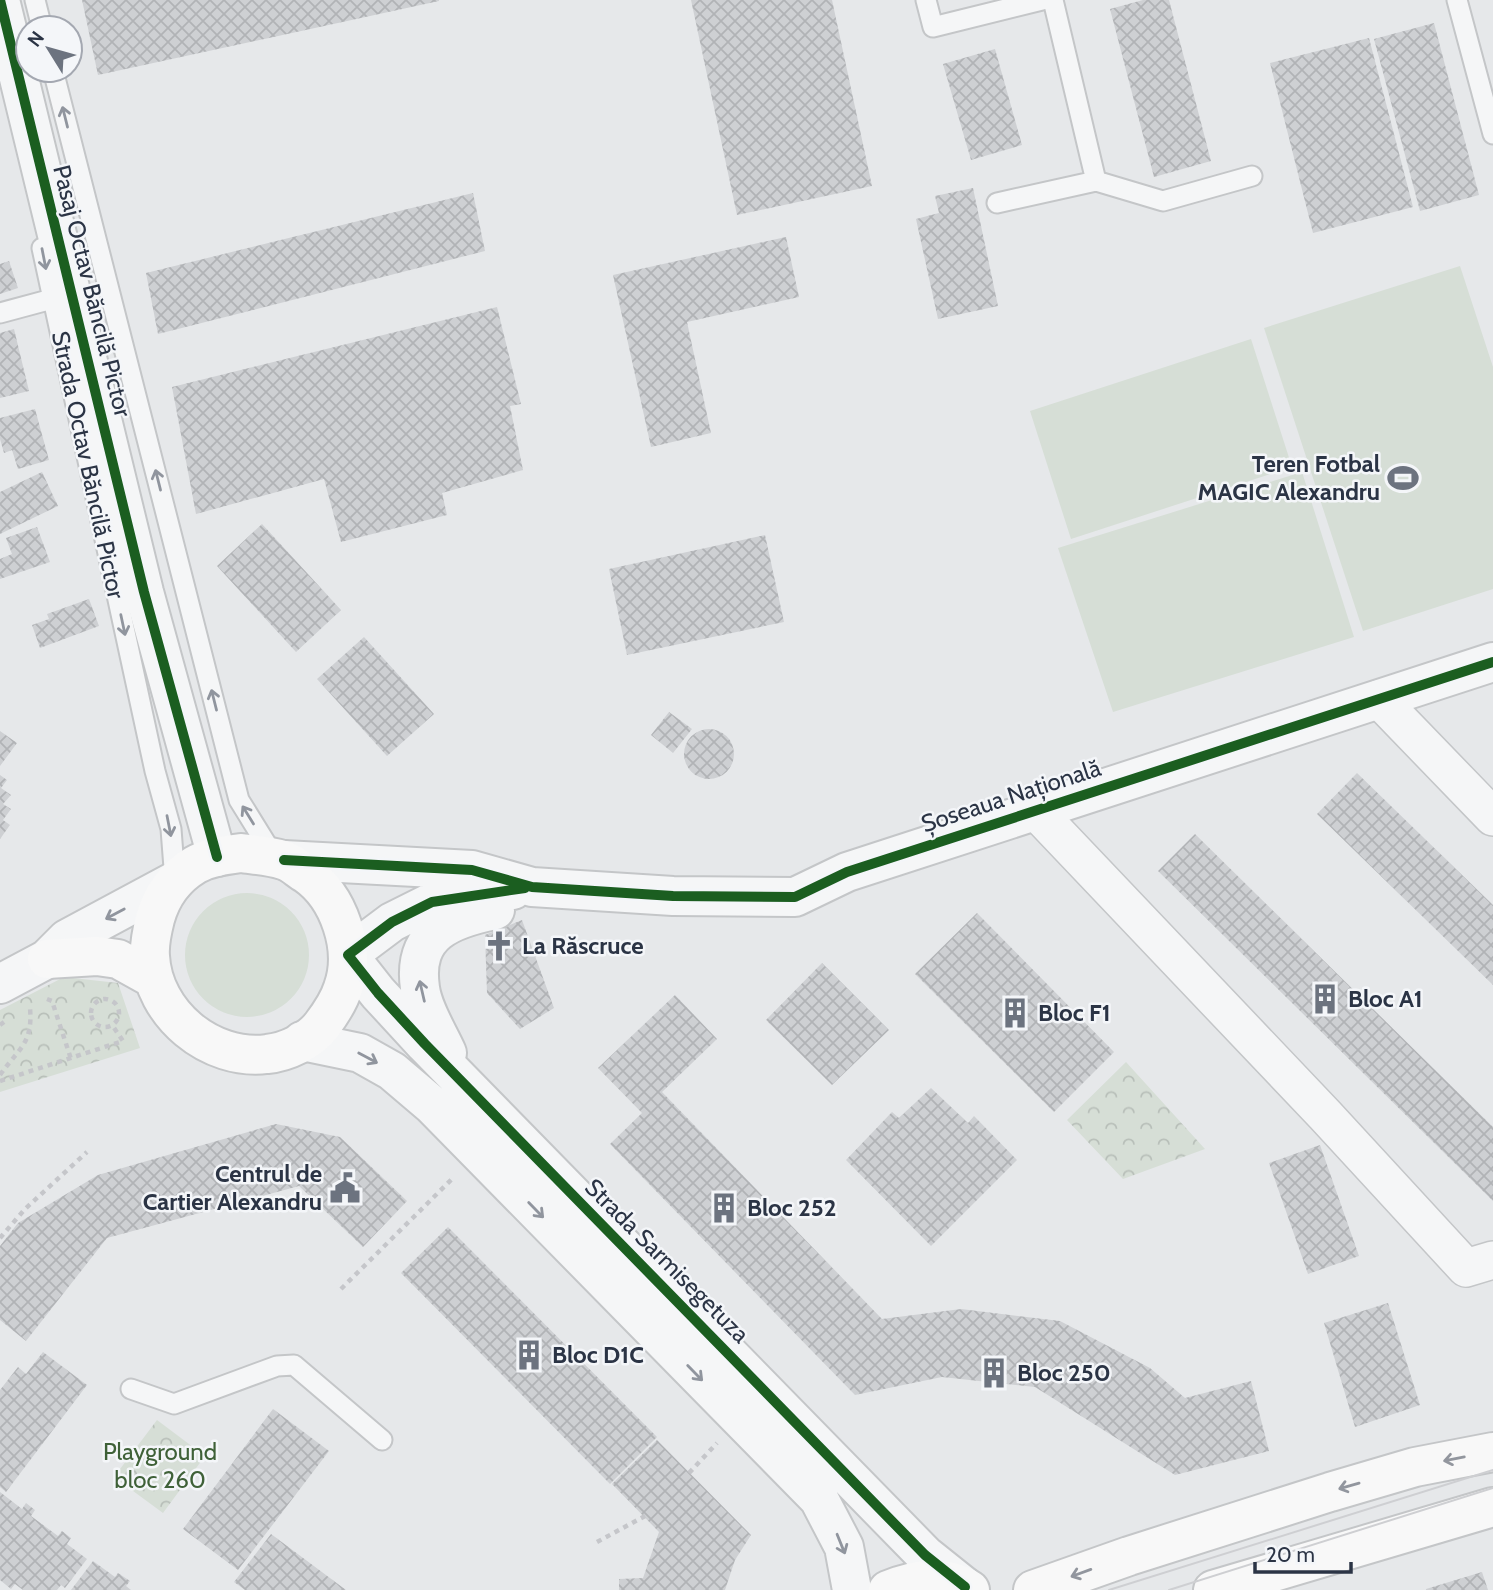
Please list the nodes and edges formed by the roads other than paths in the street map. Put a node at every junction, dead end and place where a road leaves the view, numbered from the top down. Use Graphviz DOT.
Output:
graph roads {
  1 [pos="0,0"];
  2 [pos="926,0"];
  3 [pos="1042,0"];
  4 [pos="1053,0"];
  5 [pos="1457,0"];
  6 [pos="0,48"];
  7 [pos="4,80"];
  8 [pos="57,84"];
  9 [pos="1493,134"];
  10 [pos="1252,176"];
  11 [pos="1096,181"];
  12 [pos="997,203"];
  13 [pos="52,299"];
  14 [pos="0,313"];
  15 [pos="144,592"];
  16 [pos="1493,662"];
  17 [pos="1379,699"];
  18 [pos="1035,810"];
  19 [pos="1493,817"];
  20 [pos="217,857"];
  21 [pos="280,859"];
  22 [pos="175,881"];
  23 [pos="532,887"];
  24 [pos="608,893"];
  25 [pos="348,955"];
  26 [pos="47,959"];
  27 [pos="153,979"];
  28 [pos="15,994"];
  29 [pos="303,1041"];
  30 [pos="457,1077"];
  31 [pos="1493,1260"];
  32 [pos="131,1389"];
  33 [pos="382,1440"];
  34 [pos="1493,1452"];
  35 [pos="1493,1507"];
  36 [pos="968,1588"];
  37 [pos="852,1590"];
  38 [pos="888,1590"];
  39 [pos="1033,1590"];
  40 [pos="1213,1590"];
  1 -- 15 [label="street, Pasaj Octav Băncilă Pictor"];
  2 -- 3 [label="lane"];
  4 -- 11 [label="lane"];
  5 -- 9 [label="lane"];
  6 -- 7 [label="lane, Strada Octav Băncilă Pictor"];
  7 -- 13 [label="lane, Strada Octav Băncilă Pictor, one-way"];
  21 -- 8 [label="lane, one-way"];
  10 -- 11 [label="lane"];
  11 -- 12 [label="lane"];
  13 -- 14 [label="lane"];
  13 -- 22 [label="lane, Strada Octav Băncilă Pictor, one-way"];
  15 -- 20 [label="street, Strada Octav Băncilă Pictor"];
  16 -- 17 [label="street, Șoseaua Națională"];
  17 -- 18 [label="street, Șoseaua Națională"];
  17 -- 19 [label="street"];
  18 -- 24 [label="street, Șoseaua Națională"];
  18 -- 31 [label="street"];
  20 -- 21 [label="main road"];
  20 -- 22 [label="main road"];
  21 -- 23 [label="street, Șoseaua Națională"];
  21 -- 25 [label="main road"];
  22 -- 26 [label="street, one-way"];
  22 -- 27 [label="main road"];
  23 -- 24 [label="street, Șoseaua Națională"];
  23 -- 25 [label="street, Șoseaua Națională"];
  30 -- 24 [label="street, one-way"];
  25 -- 29 [label="main road"];
  25 -- 30 [label="street, Strada Sarmisegetuza"];
  26 -- 27 [label="main road"];
  26 -- 28 [label="street"];
  27 -- 29 [label="main road"];
  29 -- 37 [label="street, one-way"];
  30 -- 36 [label="street, Strada Sarmisegetuza"];
  32 -- 33 [label="lane"];
  34 -- 39 [label="main road, one-way"];
  35 -- 40 [label="main road"];
  36 -- 38 [label="main road"];
}
